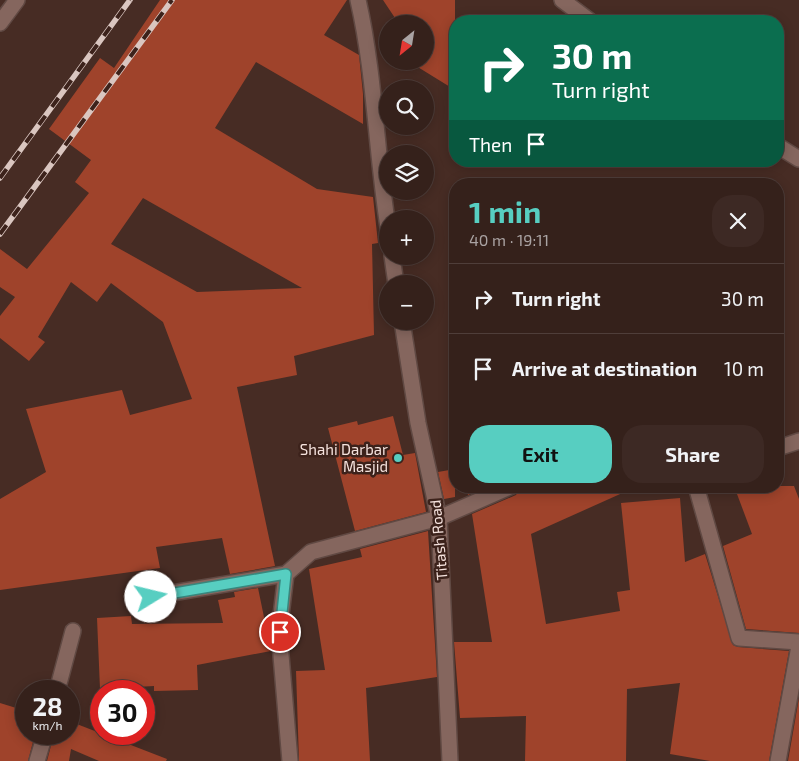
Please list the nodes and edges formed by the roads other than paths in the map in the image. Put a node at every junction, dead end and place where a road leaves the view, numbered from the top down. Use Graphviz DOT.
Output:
graph roads {
  1 [pos="17,0"];
  2 [pos="358,0"];
  3 [pos="562,0"];
  4 [pos="582,15"];
  5 [pos="0,23"];
  6 [pos="784,150"];
  7 [pos="799,159"];
  8 [pos="385,210"];
  9 [pos="403,330"];
  10 [pos="799,441"];
  11 [pos="784,446"];
  12 [pos="496,493"];
  13 [pos="698,493"];
  14 [pos="439,518"];
  15 [pos="286,574"];
  16 [pos="136,599"];
  17 [pos="73,631"];
  18 [pos="799,642"];
  19 [pos="799,646"];
  20 [pos="59,680"];
  21 [pos="42,745"];
  22 [pos="37,761"];
  23 [pos="290,761"];
  24 [pos="450,761"];
  25 [pos="778,761"];
  1 -- 5 [label="street"];
  2 -- 8 [label="street"];
  3 -- 4 [label="street"];
  6 -- 7 [label="street"];
  9 -- 14 [label="street, Titash Road"];
  10 -- 11 [label="street"];
  12 -- 14 [label="street"];
  13 -- 18 [label="street"];
  14 -- 15 [label="street"];
  14 -- 24 [label="street, Titash Road"];
  15 -- 16 [label="street"];
  15 -- 23 [label="street"];
  17 -- 20 [label="street"];
  19 -- 25 [label="street"];
  21 -- 22 [label="street"];
}
